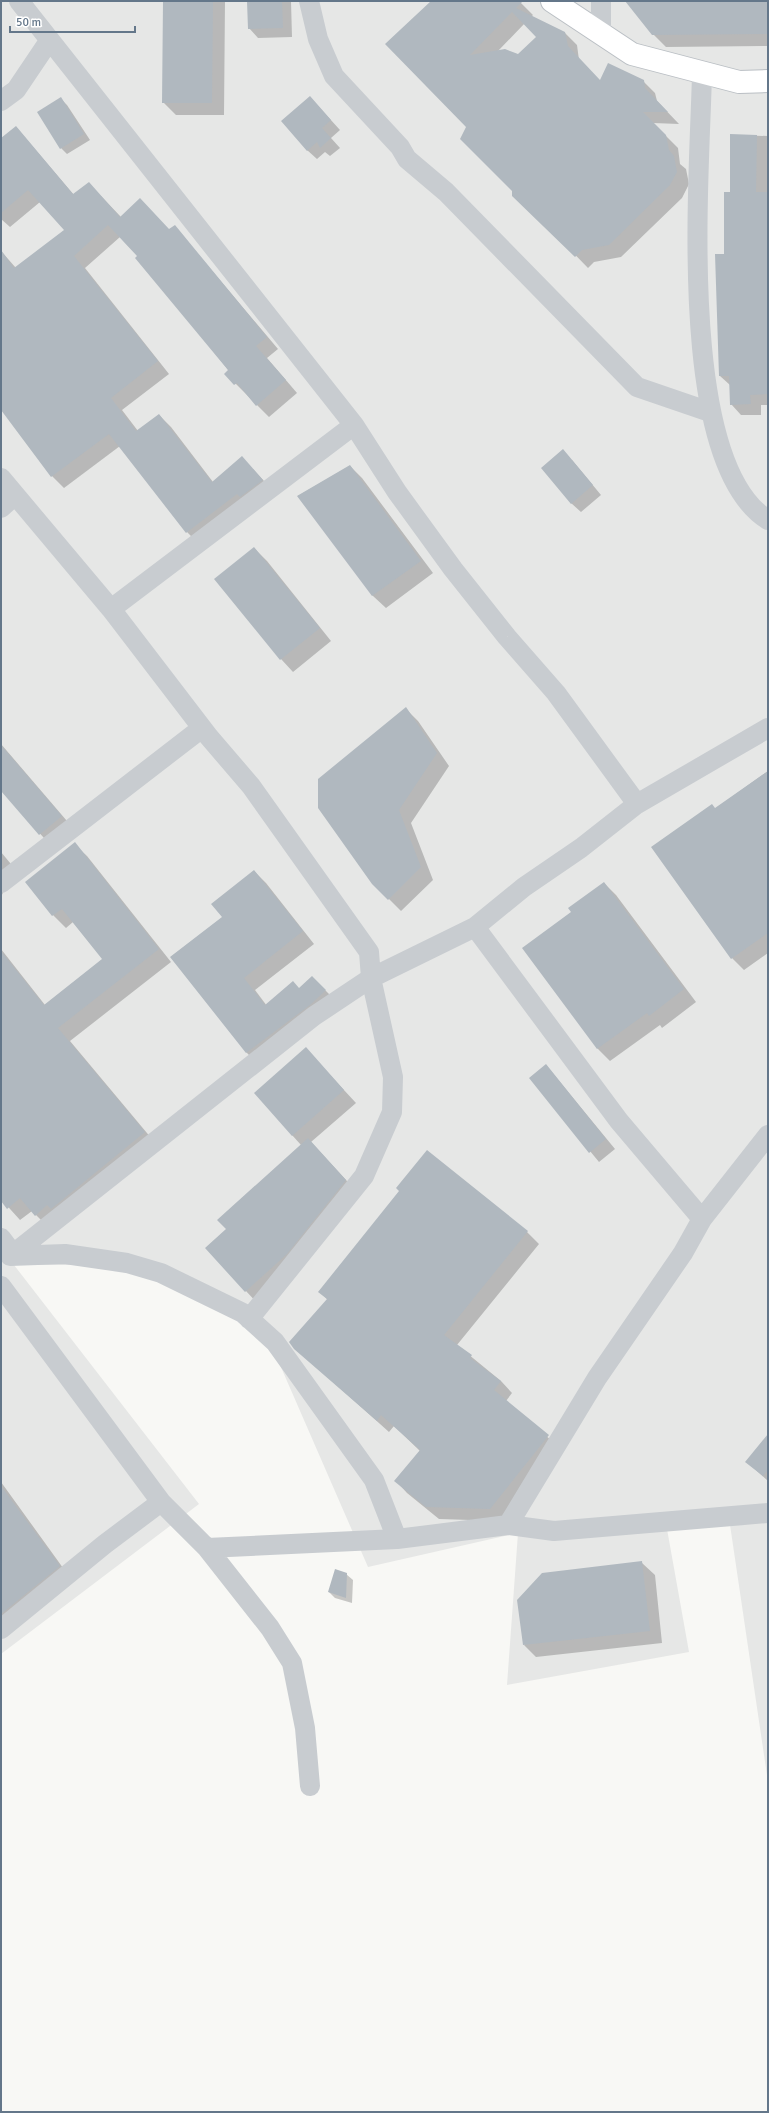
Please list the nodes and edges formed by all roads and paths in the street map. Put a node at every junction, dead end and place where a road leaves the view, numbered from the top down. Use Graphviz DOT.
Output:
graph roads {
  1 [pos="19,1"];
  2 [pos="309,1"];
  3 [pos="552,1"];
  4 [pos="601,1"];
  5 [pos="601,34"];
  6 [pos="49,41"];
  7 [pos="702,73"];
  8 [pos="768,81"];
  9 [pos="1,101"];
  10 [pos="710,412"];
  11 [pos="354,425"];
  12 [pos="1,478"];
  13 [pos="8,501"];
  14 [pos="768,520"];
  15 [pos="111,609"];
  16 [pos="202,728"];
  17 [pos="768,728"];
  18 [pos="637,804"];
  19 [pos="1,883"];
  20 [pos="474,927"];
  21 [pos="371,978"];
  22 [pos="768,1135"];
  23 [pos="702,1219"];
  24 [pos="1,1238"];
  25 [pos="7,1257"];
  26 [pos="1,1286"];
  27 [pos="249,1319"];
  28 [pos="161,1502"];
  29 [pos="768,1513"];
  30 [pos="508,1525"];
  31 [pos="397,1539"];
  32 [pos="207,1548"];
  33 [pos="1,1628"];
  34 [pos="310,1786"];
  1 -- 6 [label="street"];
  2 -- 10 [label="street"];
  3 -- 5 [label="street"];
  4 -- 5 [label="street"];
  5 -- 7 [label="street"];
  6 -- 9 [label="street"];
  6 -- 11 [label="street"];
  7 -- 8 [label="street"];
  7 -- 10 [label="street"];
  10 -- 14 [label="street"];
  11 -- 15 [label="street"];
  11 -- 18 [label="street"];
  12 -- 13 [label="street"];
  13 -- 15 [label="street"];
  15 -- 16 [label="street"];
  16 -- 19 [label="street"];
  16 -- 21 [label="street"];
  17 -- 18 [label="street"];
  18 -- 20 [label="street"];
  20 -- 21 [label="street"];
  20 -- 23 [label="street"];
  21 -- 25 [label="street"];
  21 -- 27 [label="street"];
  22 -- 23 [label="street"];
  23 -- 30 [label="street"];
  24 -- 25 [label="street"];
  25 -- 27 [label="street"];
  26 -- 28 [label="street"];
  27 -- 31 [label="street"];
  28 -- 32 [label="street"];
  28 -- 33 [label="street"];
  29 -- 30 [label="street"];
  30 -- 31 [label="street"];
  31 -- 32 [label="street"];
  32 -- 34 [label="street"];
}
